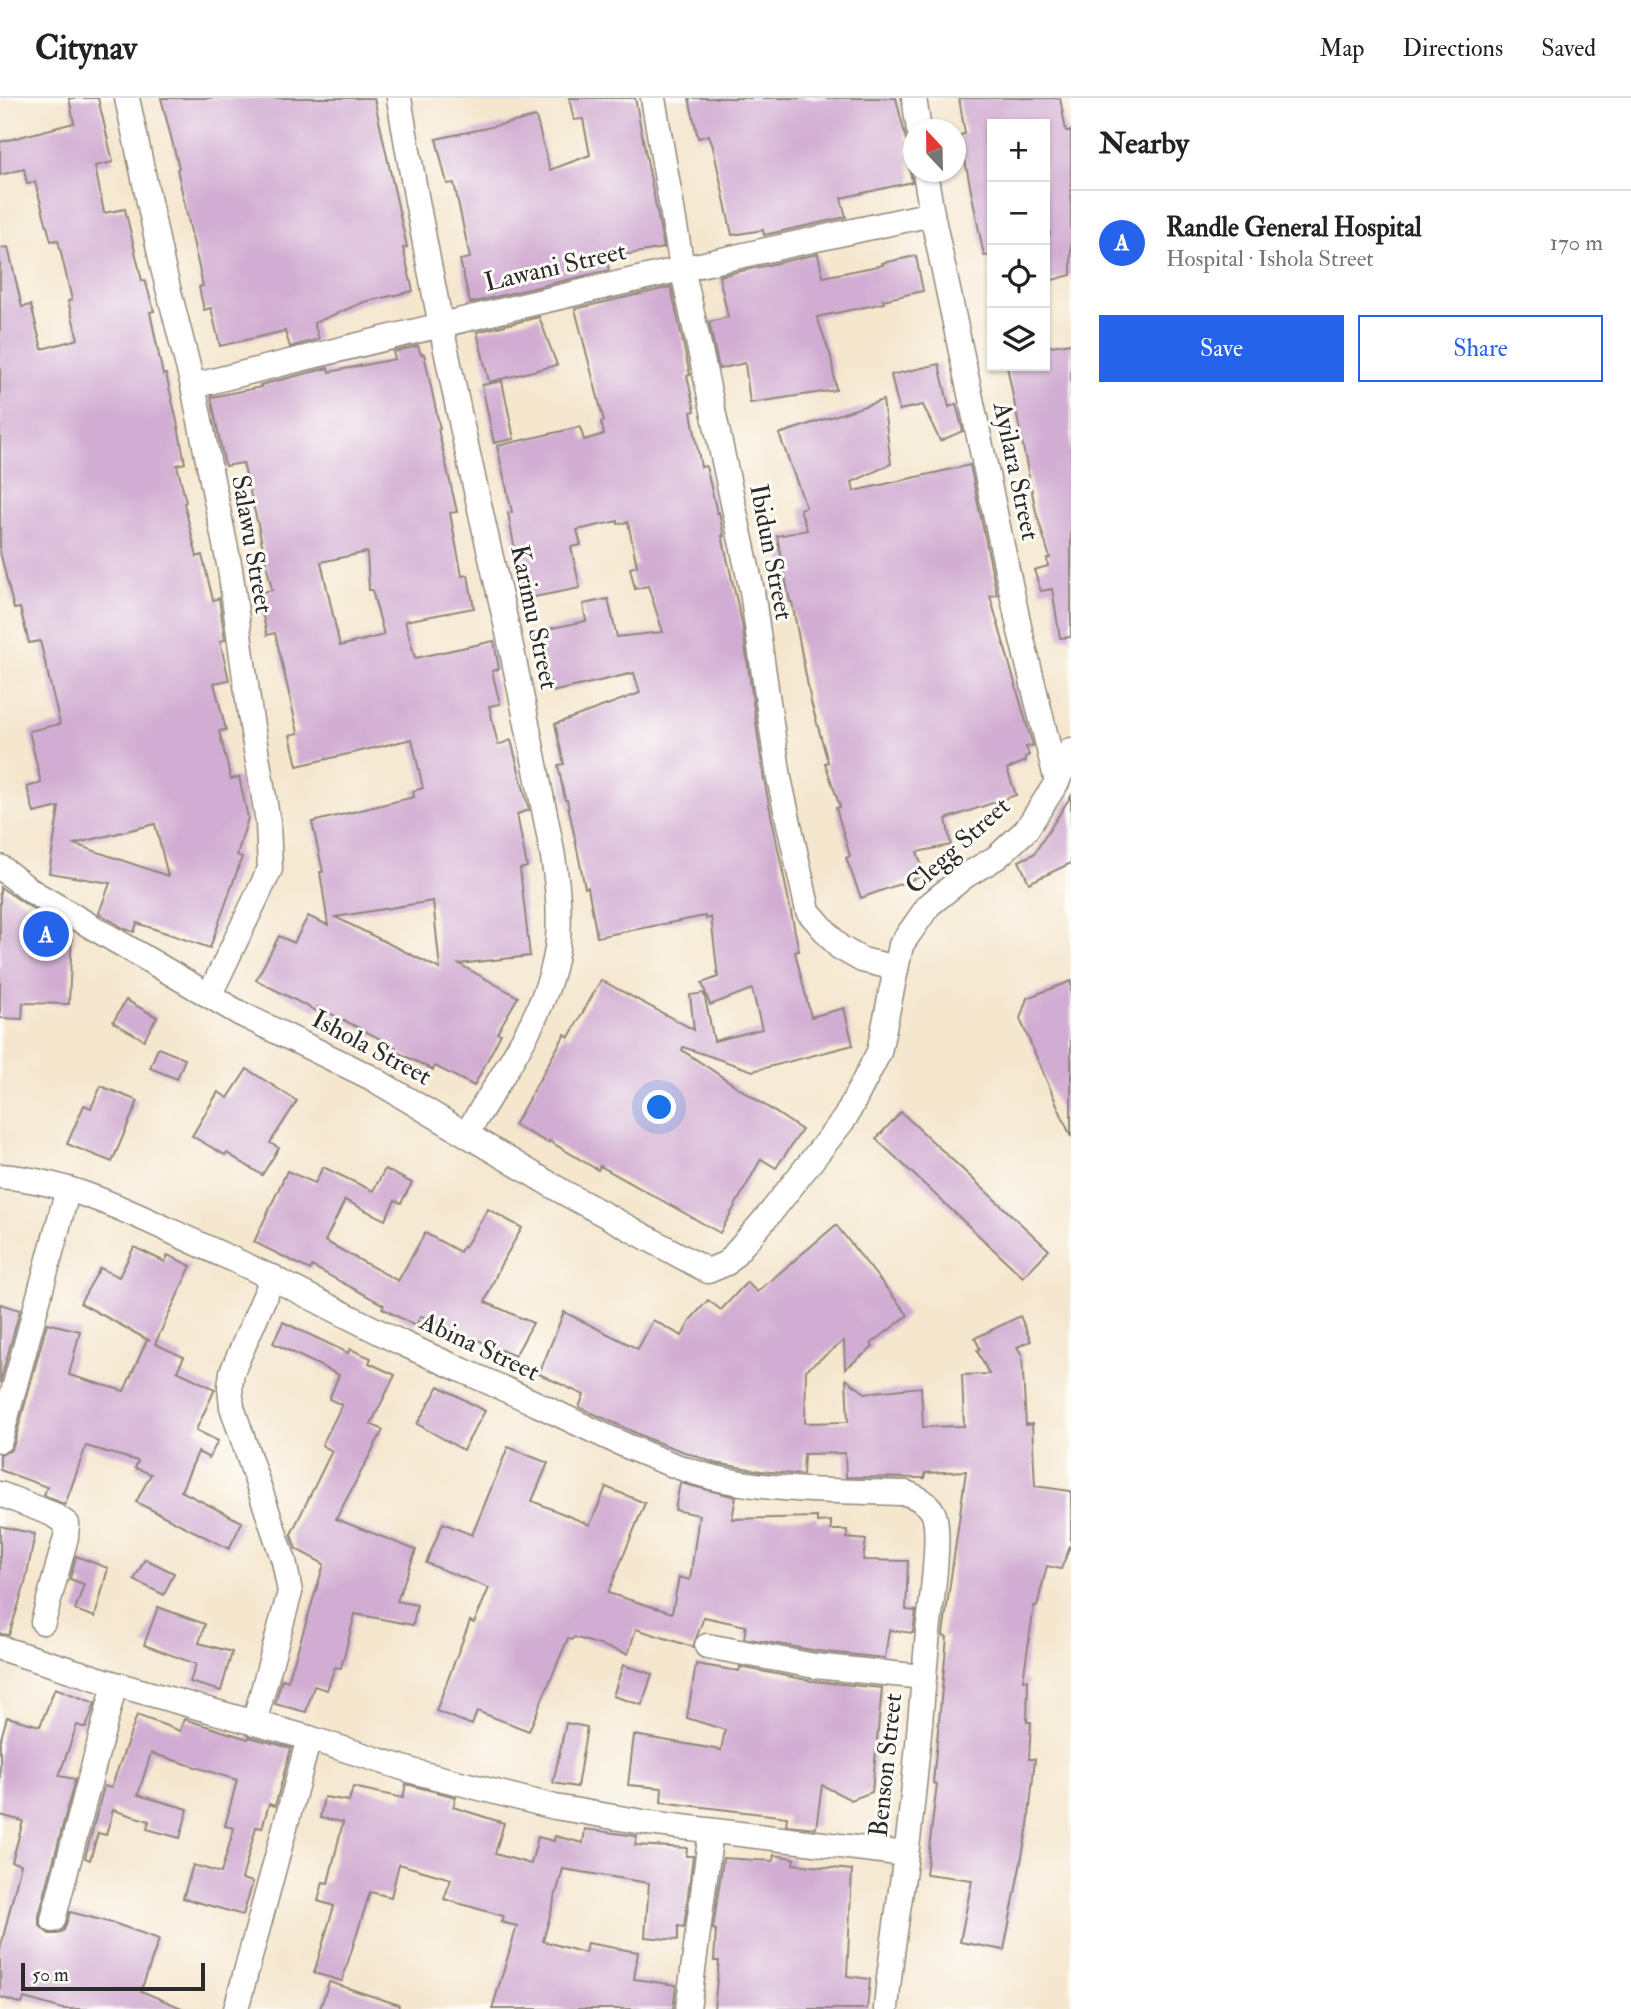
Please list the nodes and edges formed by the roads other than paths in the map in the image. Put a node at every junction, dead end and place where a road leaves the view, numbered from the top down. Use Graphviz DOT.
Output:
graph roads {
  1 [pos="127,98"];
  2 [pos="399,98"];
  3 [pos="653,98"];
  4 [pos="914,98"];
  5 [pos="917,119"];
  6 [pos="927,182"];
  7 [pos="932,214"];
  8 [pos="682,267"];
  9 [pos="440,324"];
  10 [pos="193,386"];
  11 [pos="1071,750"];
  12 [pos="1057,782"];
  13 [pos="0,867"];
  14 [pos="895,968"];
  15 [pos="210,994"];
  16 [pos="467,1133"];
  17 [pos="0,1176"];
  18 [pos="68,1189"];
  19 [pos="719,1268"];
  20 [pos="273,1277"];
  21 [pos="0,1440"];
  22 [pos="0,1494"];
  23 [pos="936,1527"];
  24 [pos="43,1622"];
  25 [pos="707,1646"];
  26 [pos="0,1648"];
  27 [pos="924,1677"];
  28 [pos="115,1684"];
  29 [pos="254,1723"];
  30 [pos="309,1738"];
  31 [pos="711,1831"];
  32 [pos="906,1854"];
  33 [pos="53,1920"];
  34 [pos="236,2009"];
  35 [pos="688,2009"];
  36 [pos="886,2009"];
  1 -- 10 [label="street, Salawu Street"];
  2 -- 9 [label="street, Karimu Street"];
  3 -- 8 [label="street, Ibidun Street"];
  4 -- 5 [label="street"];
  6 -- 7 [label="street, Ayilara Street"];
  7 -- 8 [label="street, Lawani Street"];
  7 -- 12 [label="street, Ayilara Street"];
  8 -- 9 [label="street, Lawani Street"];
  8 -- 14 [label="street, Ibidun Street"];
  9 -- 10 [label="street, Lawani Street"];
  9 -- 16 [label="street, Karimu Street"];
  10 -- 15 [label="street, Salawu Street"];
  11 -- 12 [label="street, Clegg Street"];
  12 -- 14 [label="street, Clegg Street"];
  13 -- 15 [label="street, Ishola Street"];
  14 -- 19 [label="street, Clegg Street"];
  15 -- 16 [label="street, Ishola Street"];
  16 -- 19 [label="street, Ishola Street"];
  17 -- 18 [label="street, Abina Street"];
  18 -- 20 [label="street, Abina Street"];
  18 -- 21 [label="street"];
  20 -- 23 [label="street, Abina Street"];
  20 -- 29 [label="street"];
  22 -- 24 [label="street"];
  23 -- 27 [label="street, Benson Street"];
  25 -- 27 [label="street"];
  26 -- 28 [label="street"];
  27 -- 32 [label="street, Benson Street"];
  28 -- 29 [label="street"];
  28 -- 33 [label="street"];
  29 -- 30 [label="street"];
  30 -- 31 [label="street"];
  30 -- 34 [label="street"];
  31 -- 32 [label="street"];
  31 -- 35 [label="street"];
  32 -- 36 [label="street, Benson Street"];
}
